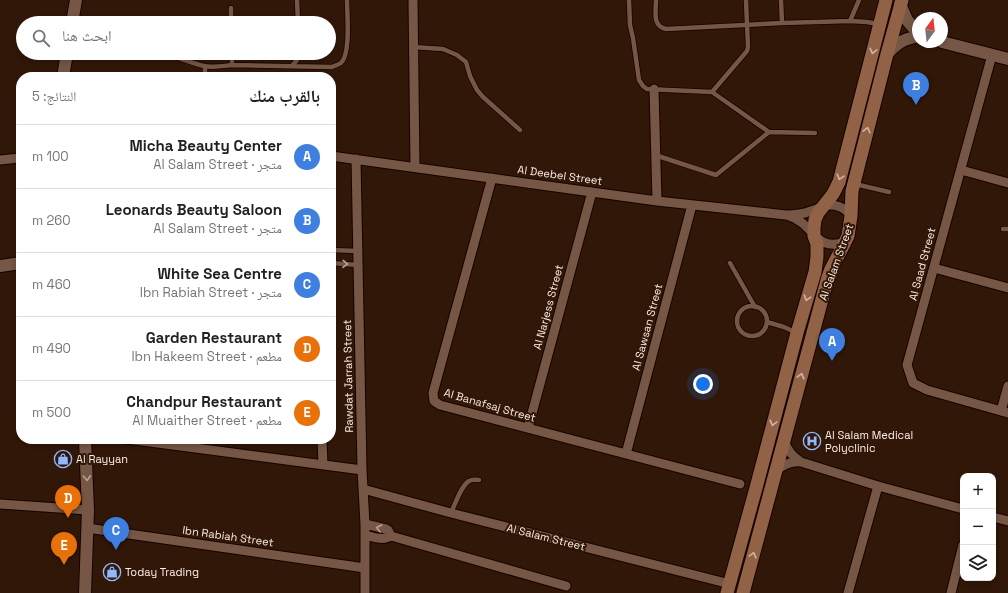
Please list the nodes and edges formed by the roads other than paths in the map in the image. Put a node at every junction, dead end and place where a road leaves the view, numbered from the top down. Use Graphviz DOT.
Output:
graph roads {
  1 [pos="297,0"];
  2 [pos="347,0"];
  3 [pos="413,0"];
  4 [pos="628,0"];
  5 [pos="656,0"];
  6 [pos="746,0"];
  7 [pos="780,0"];
  8 [pos="859,0"];
  9 [pos="886,0"];
  10 [pos="74,2"];
  11 [pos="901,2"];
  12 [pos="231,8"];
  13 [pos="73,16"];
  14 [pos="231,16"];
  15 [pos="298,16"];
  16 [pos="850,21"];
  17 [pos="782,23"];
  18 [pos="880,24"];
  19 [pos="747,25"];
  20 [pos="912,27"];
  21 [pos="912,37"];
  22 [pos="948,44"];
  23 [pos="414,47"];
  24 [pos="887,54"];
  25 [pos="992,55"];
  26 [pos="1008,59"];
  27 [pos="66,60"];
  28 [pos="186,60"];
  29 [pos="232,60"];
  30 [pos="297,60"];
  31 [pos="205,66"];
  32 [pos="232,66"];
  33 [pos="292,66"];
  34 [pos="64,72"];
  35 [pos="205,72"];
  36 [pos="654,89"];
  37 [pos="712,92"];
  38 [pos="520,130"];
  39 [pos="769,132"];
  40 [pos="815,133"];
  41 [pos="655,155"];
  42 [pos="336,157"];
  43 [pos="16,158"];
  44 [pos="0,160"];
  45 [pos="356,160"];
  46 [pos="415,167"];
  47 [pos="961,170"];
  48 [pos="492,178"];
  49 [pos="1008,183"];
  50 [pos="854,184"];
  51 [pos="592,192"];
  52 [pos="889,192"];
  53 [pos="657,201"];
  54 [pos="692,205"];
  55 [pos="822,207"];
  56 [pos="786,215"];
  57 [pos="851,216"];
  58 [pos="814,236"];
  59 [pos="846,242"];
  60 [pos="336,250"];
  61 [pos="358,251"];
  62 [pos="336,263"];
  63 [pos="730,263"];
  64 [pos="16,264"];
  65 [pos="358,264"];
  66 [pos="0,266"];
  67 [pos="934,268"];
  68 [pos="1008,288"];
  69 [pos="755,307"];
  70 [pos="766,322"];
  71 [pos="797,333"];
  72 [pos="1008,386"];
  73 [pos="1005,412"];
  74 [pos="528,428"];
  75 [pos="784,441"];
  76 [pos="85,444"];
  77 [pos="167,444"];
  78 [pos="322,444"];
  79 [pos="626,454"];
  80 [pos="801,462"];
  81 [pos="323,465"];
  82 [pos="362,470"];
  83 [pos="776,471"];
  84 [pos="479,480"];
  85 [pos="740,484"];
  86 [pos="878,486"];
  87 [pos="364,489"];
  88 [pos="0,504"];
  89 [pos="960,508"];
  90 [pos="88,510"];
  91 [pos="451,513"];
  92 [pos="996,518"];
  93 [pos="1008,521"];
  94 [pos="365,524"];
  95 [pos="88,528"];
  96 [pos="365,535"];
  97 [pos="390,536"];
  98 [pos="960,557"];
  99 [pos="365,568"];
  100 [pos="566,586"];
  101 [pos="728,588"];
  102 [pos="85,593"];
  103 [pos="365,593"];
  104 [pos="743,593"];
  105 [pos="848,593"];
  106 [pos="951,593"];
  1 -- 15 [label="lane"];
  2 -- 33 [label="lane"];
  3 -- 23 [label="street"];
  4 -- 36 [label="lane"];
  5 -- 19 [label="lane"];
  6 -- 19 [label="lane"];
  7 -- 17 [label="lane"];
  8 -- 16 [label="lane"];
  9 -- 18 [label="main road, Al Salam Street"];
  10 -- 13 [label="street"];
  11 -- 20 [label="street"];
  11 -- 24 [label="main road, Al Salam Street"];
  12 -- 14 [label="lane"];
  16 -- 17 [label="lane"];
  16 -- 18 [label="lane"];
  17 -- 19 [label="lane"];
  18 -- 55 [label="main road, Al Salam Street, one-way"];
  19 -- 37 [label="lane"];
  21 -- 24 [label="street"];
  22 -- 25 [label="street"];
  23 -- 38 [label="lane"];
  23 -- 46 [label="street"];
  50 -- 24 [label="main road, Al Salam Street, one-way"];
  25 -- 26 [label="street"];
  25 -- 47 [label="street, Al Saad Street"];
  27 -- 34 [label="street"];
  28 -- 31 [label="lane"];
  29 -- 32 [label="lane"];
  30 -- 33 [label="lane"];
  31 -- 32 [label="lane"];
  31 -- 35 [label="lane"];
  32 -- 33 [label="lane"];
  36 -- 37 [label="lane"];
  36 -- 41 [label="street"];
  37 -- 39 [label="lane"];
  39 -- 40 [label="lane"];
  39 -- 41 [label="lane"];
  41 -- 53 [label="street"];
  42 -- 45 [label="street, Al Deebel Street"];
  43 -- 44 [label="street"];
  45 -- 46 [label="street, Al Deebel Street"];
  45 -- 61 [label="street, Rawdat Jarrah Street"];
  46 -- 48 [label="street, Al Deebel Street"];
  47 -- 49 [label="street"];
  47 -- 67 [label="street, Al Saad Street"];
  48 -- 51 [label="street, Al Deebel Street"];
  48 -- 74 [label="street, Al Banafsaj Street"];
  50 -- 52 [label="lane"];
  50 -- 57 [label="main road, Al Salam Street"];
  51 -- 53 [label="street, Al Deebel Street"];
  51 -- 74 [label="street, Al Narjess Street"];
  53 -- 54 [label="street, Al Deebel Street"];
  54 -- 56 [label="street, Al Deebel Street"];
  54 -- 79 [label="street, Al Sawsan Street"];
  55 -- 56 [label="street, Al Deebel Street"];
  55 -- 57 [label="street, Al Deebel Street"];
  55 -- 58 [label="main road, Al Salam Street"];
  56 -- 58 [label="street, Al Deebel Street"];
  57 -- 59 [label="main road, Al Salam Street"];
  58 -- 59 [label="street, Al Deebel Street"];
  58 -- 71 [label="main road, Al Salam Street, one-way"];
  75 -- 59 [label="main road, Al Salam Street, one-way"];
  60 -- 61 [label="lane"];
  61 -- 65 [label="street, Rawdat Jarrah Street"];
  62 -- 65 [label="lane, one-way"];
  63 -- 69 [label="lane"];
  64 -- 66 [label="street"];
  65 -- 82 [label="street, Rawdat Jarrah Street"];
  67 -- 68 [label="street"];
  67 -- 73 [label="street, Al Saad Street"];
  69 -- 70 [label="lane"];
  69 -- 70 [label="lane"];
  70 -- 71 [label="lane"];
  71 -- 101 [label="main road, Al Salam Street, one-way"];
  72 -- 73 [label="street"];
  74 -- 79 [label="street, Al Banafsaj Street"];
  75 -- 80 [label="street"];
  75 -- 83 [label="main road, Al Salam Street"];
  76 -- 90 [label="street, one-way"];
  77 -- 81 [label="street"];
  78 -- 81 [label="street"];
  79 -- 85 [label="street, Al Banafsaj Street"];
  80 -- 83 [label="street"];
  80 -- 86 [label="street"];
  81 -- 82 [label="street"];
  82 -- 87 [label="street, Rawdat Jarrah Street"];
  104 -- 83 [label="main road, Al Salam Street, one-way"];
  84 -- 91 [label="lane"];
  86 -- 89 [label="street"];
  86 -- 105 [label="street"];
  87 -- 91 [label="street, Al Salam Street"];
  87 -- 94 [label="street, Rawdat Jarrah Street"];
  88 -- 90 [label="street"];
  90 -- 95 [label="street"];
  91 -- 101 [label="street, Al Salam Street"];
  92 -- 93 [label="street"];
  94 -- 96 [label="street, Rawdat Jarrah Street"];
  97 -- 94 [label="street, one-way"];
  95 -- 99 [label="street, Ibn Rabiah Street"];
  95 -- 102 [label="street"];
  96 -- 97 [label="street"];
  96 -- 99 [label="street, Rawdat Jarrah Street"];
  97 -- 100 [label="street"];
  98 -- 106 [label="street"];
  99 -- 103 [label="street, Rawdat Jarrah Street"];
}
